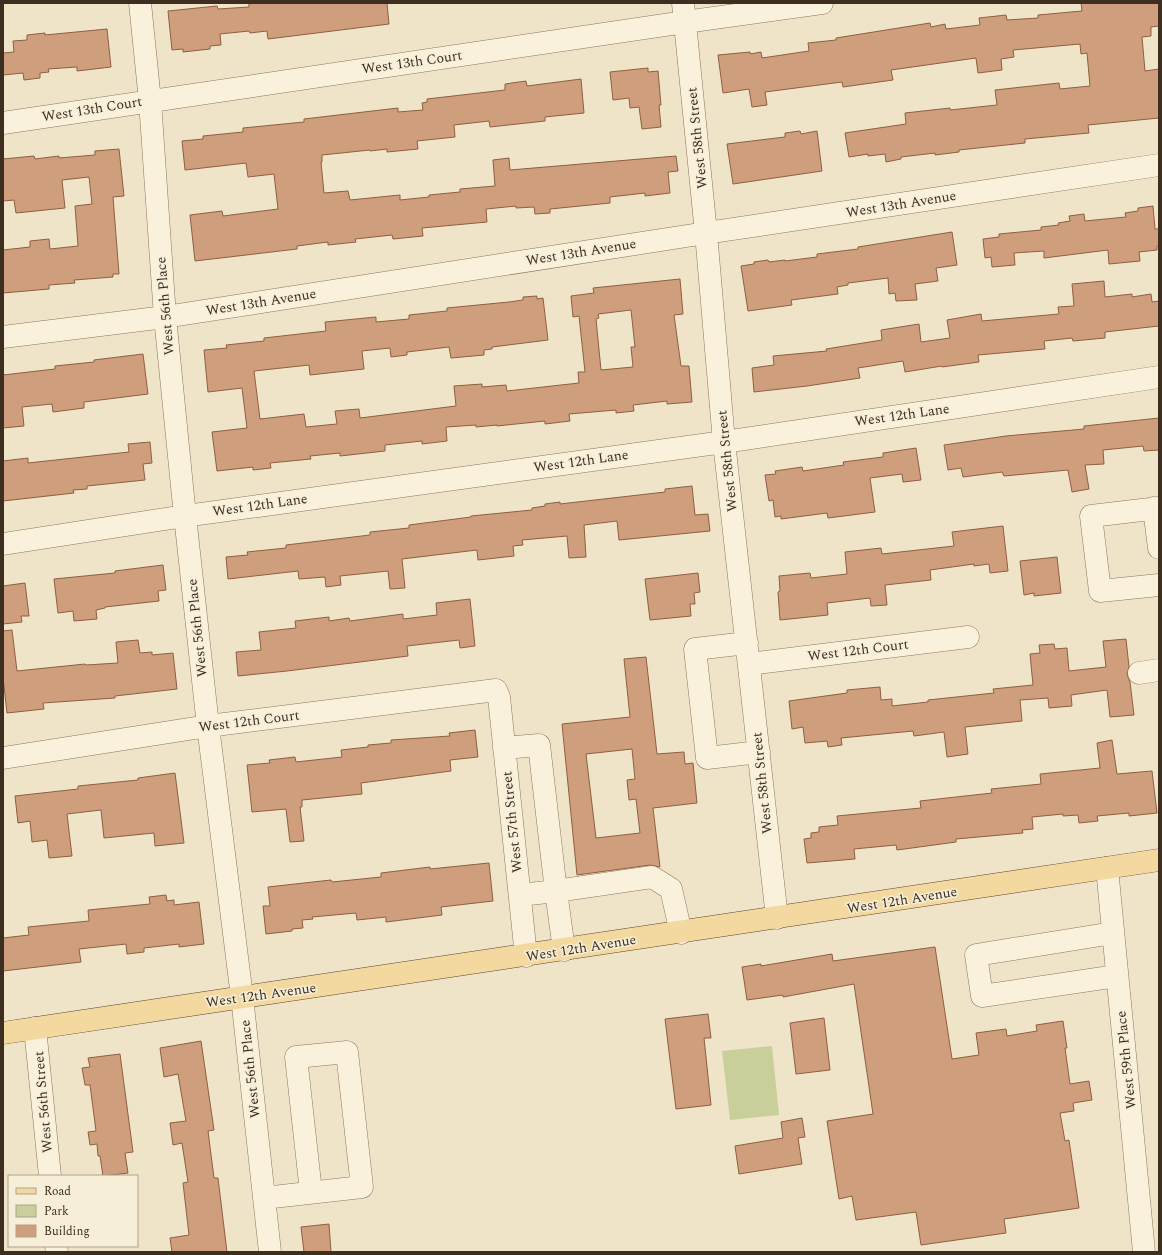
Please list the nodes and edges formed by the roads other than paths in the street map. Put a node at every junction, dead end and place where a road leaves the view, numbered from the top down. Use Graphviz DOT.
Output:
graph roads {
  1 [pos="140,3"];
  2 [pos="822,3"];
  3 [pos="684,12"];
  4 [pos="150,101"];
  5 [pos="3,123"];
  6 [pos="1159,165"];
  7 [pos="706,233"];
  8 [pos="165,317"];
  9 [pos="3,337"];
  10 [pos="1159,378"];
  11 [pos="724,442"];
  12 [pos="1156,508"];
  13 [pos="185,516"];
  14 [pos="3,544"];
  15 [pos="1159,548"];
  16 [pos="1159,585"];
  17 [pos="968,637"];
  18 [pos="747,643"];
  19 [pos="749,664"];
  20 [pos="496,690"];
  21 [pos="208,726"];
  22 [pos="504,748"];
  23 [pos="759,752"];
  24 [pos="3,758"];
  25 [pos="1159,860"];
  26 [pos="1106,868"];
  27 [pos="556,890"];
  28 [pos="520,895"];
  29 [pos="777,918"];
  30 [pos="681,933"];
  31 [pos="1113,933"];
  32 [pos="564,950"];
  33 [pos="526,956"];
  34 [pos="1117,976"];
  35 [pos="242,997"];
  36 [pos="36,1028"];
  37 [pos="3,1033"];
  38 [pos="50,1175"];
  39 [pos="311,1192"];
  40 [pos="264,1198"];
  41 [pos="270,1252"];
  42 [pos="1144,1252"];
  1 -- 4 [label="street, West 56th Place"];
  2 -- 3 [label="street, West 13th Court"];
  3 -- 4 [label="street, West 13th Court"];
  3 -- 7 [label="street, West 58th Street"];
  4 -- 5 [label="street, West 13th Court"];
  4 -- 8 [label="street, West 56th Place"];
  6 -- 7 [label="street, West 13th Avenue"];
  7 -- 8 [label="street, West 13th Avenue"];
  7 -- 11 [label="street, West 58th Street"];
  8 -- 9 [label="street, West 13th Avenue"];
  8 -- 13 [label="street, West 56th Place"];
  10 -- 11 [label="street, West 12th Lane"];
  11 -- 13 [label="street, West 12th Lane"];
  11 -- 18 [label="street, West 58th Street"];
  12 -- 15 [label="street"];
  12 -- 16 [label="street"];
  13 -- 14 [label="street, West 12th Lane"];
  13 -- 21 [label="street, West 56th Place"];
  17 -- 19 [label="street, West 12th Court"];
  18 -- 19 [label="street, West 58th Street"];
  18 -- 23 [label="street"];
  19 -- 23 [label="street, West 58th Street"];
  20 -- 21 [label="street, West 12th Court"];
  20 -- 22 [label="street, West 57th Street"];
  21 -- 24 [label="street, West 12th Court"];
  21 -- 35 [label="street, West 56th Place"];
  22 -- 27 [label="street"];
  22 -- 28 [label="street, West 57th Street"];
  23 -- 29 [label="street, West 58th Street"];
  25 -- 26 [label="main road, West 12th Avenue"];
  26 -- 29 [label="main road, West 12th Avenue"];
  26 -- 31 [label="street, West 59th Place"];
  27 -- 28 [label="street"];
  27 -- 30 [label="street"];
  27 -- 32 [label="street"];
  28 -- 33 [label="street, West 57th Street"];
  29 -- 30 [label="main road, West 12th Avenue"];
  30 -- 32 [label="main road, West 12th Avenue"];
  31 -- 34 [label="street, West 59th Place"];
  31 -- 34 [label="street"];
  32 -- 33 [label="main road, West 12th Avenue"];
  33 -- 35 [label="main road, West 12th Avenue"];
  34 -- 42 [label="street, West 59th Place"];
  35 -- 36 [label="main road, West 12th Avenue"];
  35 -- 40 [label="street, West 56th Place"];
  36 -- 37 [label="main road, West 12th Avenue"];
  36 -- 38 [label="street, West 56th Street"];
  39 -- 39 [label="street"];
  39 -- 40 [label="street"];
  40 -- 41 [label="street, West 56th Place"];
}
